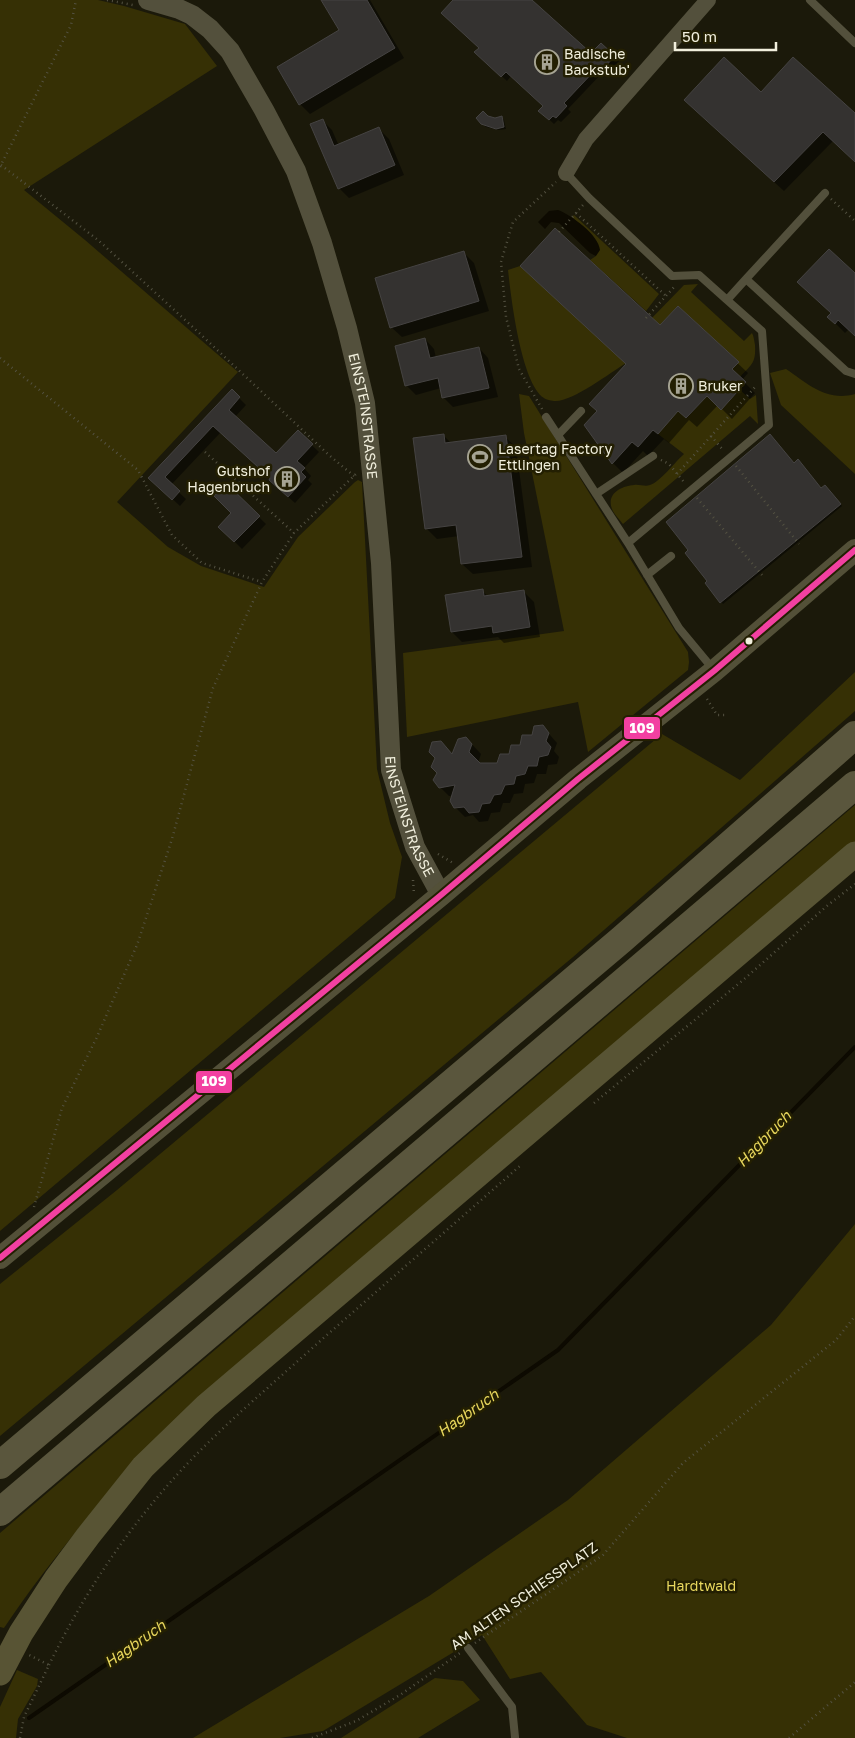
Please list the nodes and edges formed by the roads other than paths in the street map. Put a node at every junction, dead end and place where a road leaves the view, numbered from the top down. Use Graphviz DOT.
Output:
graph roads {
  1 [pos="708,0"];
  2 [pos="810,0"];
  3 [pos="143,3"];
  4 [pos="855,43"];
  5 [pos="566,173"];
  6 [pos="825,193"];
  7 [pos="746,279"];
  8 [pos="727,300"];
  9 [pos="855,374"];
  10 [pos="581,411"];
  11 [pos="546,417"];
  12 [pos="558,435"];
  13 [pos="653,456"];
  14 [pos="596,494"];
  15 [pos="628,543"];
  16 [pos="855,550"];
  17 [pos="671,556"];
  18 [pos="647,575"];
  19 [pos="714,671"];
  20 [pos="855,735"];
  21 [pos="855,785"];
  22 [pos="855,854"];
  23 [pos="441,895"];
  24 [pos="0,1258"];
  25 [pos="0,1464"];
  26 [pos="0,1512"];
  27 [pos="24,1643"];
  28 [pos="468,1648"];
  29 [pos="0,1653"];
  30 [pos="0,1673"];
  31 [pos="515,1737"];
  1 -- 5 [label="street"];
  2 -- 4 [label="lane"];
  3 -- 23 [label="street, EINSTEINSTRASSE"];
  5 -- 8 [label="lane"];
  6 -- 7 [label="lane"];
  7 -- 8 [label="lane"];
  7 -- 9 [label="lane"];
  8 -- 15 [label="lane"];
  10 -- 12 [label="lane"];
  11 -- 12 [label="lane"];
  12 -- 14 [label="lane"];
  13 -- 14 [label="lane"];
  14 -- 15 [label="lane"];
  15 -- 18 [label="lane"];
  16 -- 19 [label="main road"];
  17 -- 18 [label="lane"];
  18 -- 19 [label="lane"];
  19 -- 23 [label="main road"];
  20 -- 25 [label="highway"];
  21 -- 26 [label="highway"];
  22 -- 27 [label="main road"];
  23 -- 24 [label="main road"];
  27 -- 29 [label="main road"];
  27 -- 30 [label="main road"];
  28 -- 31 [label="lane"];
}
